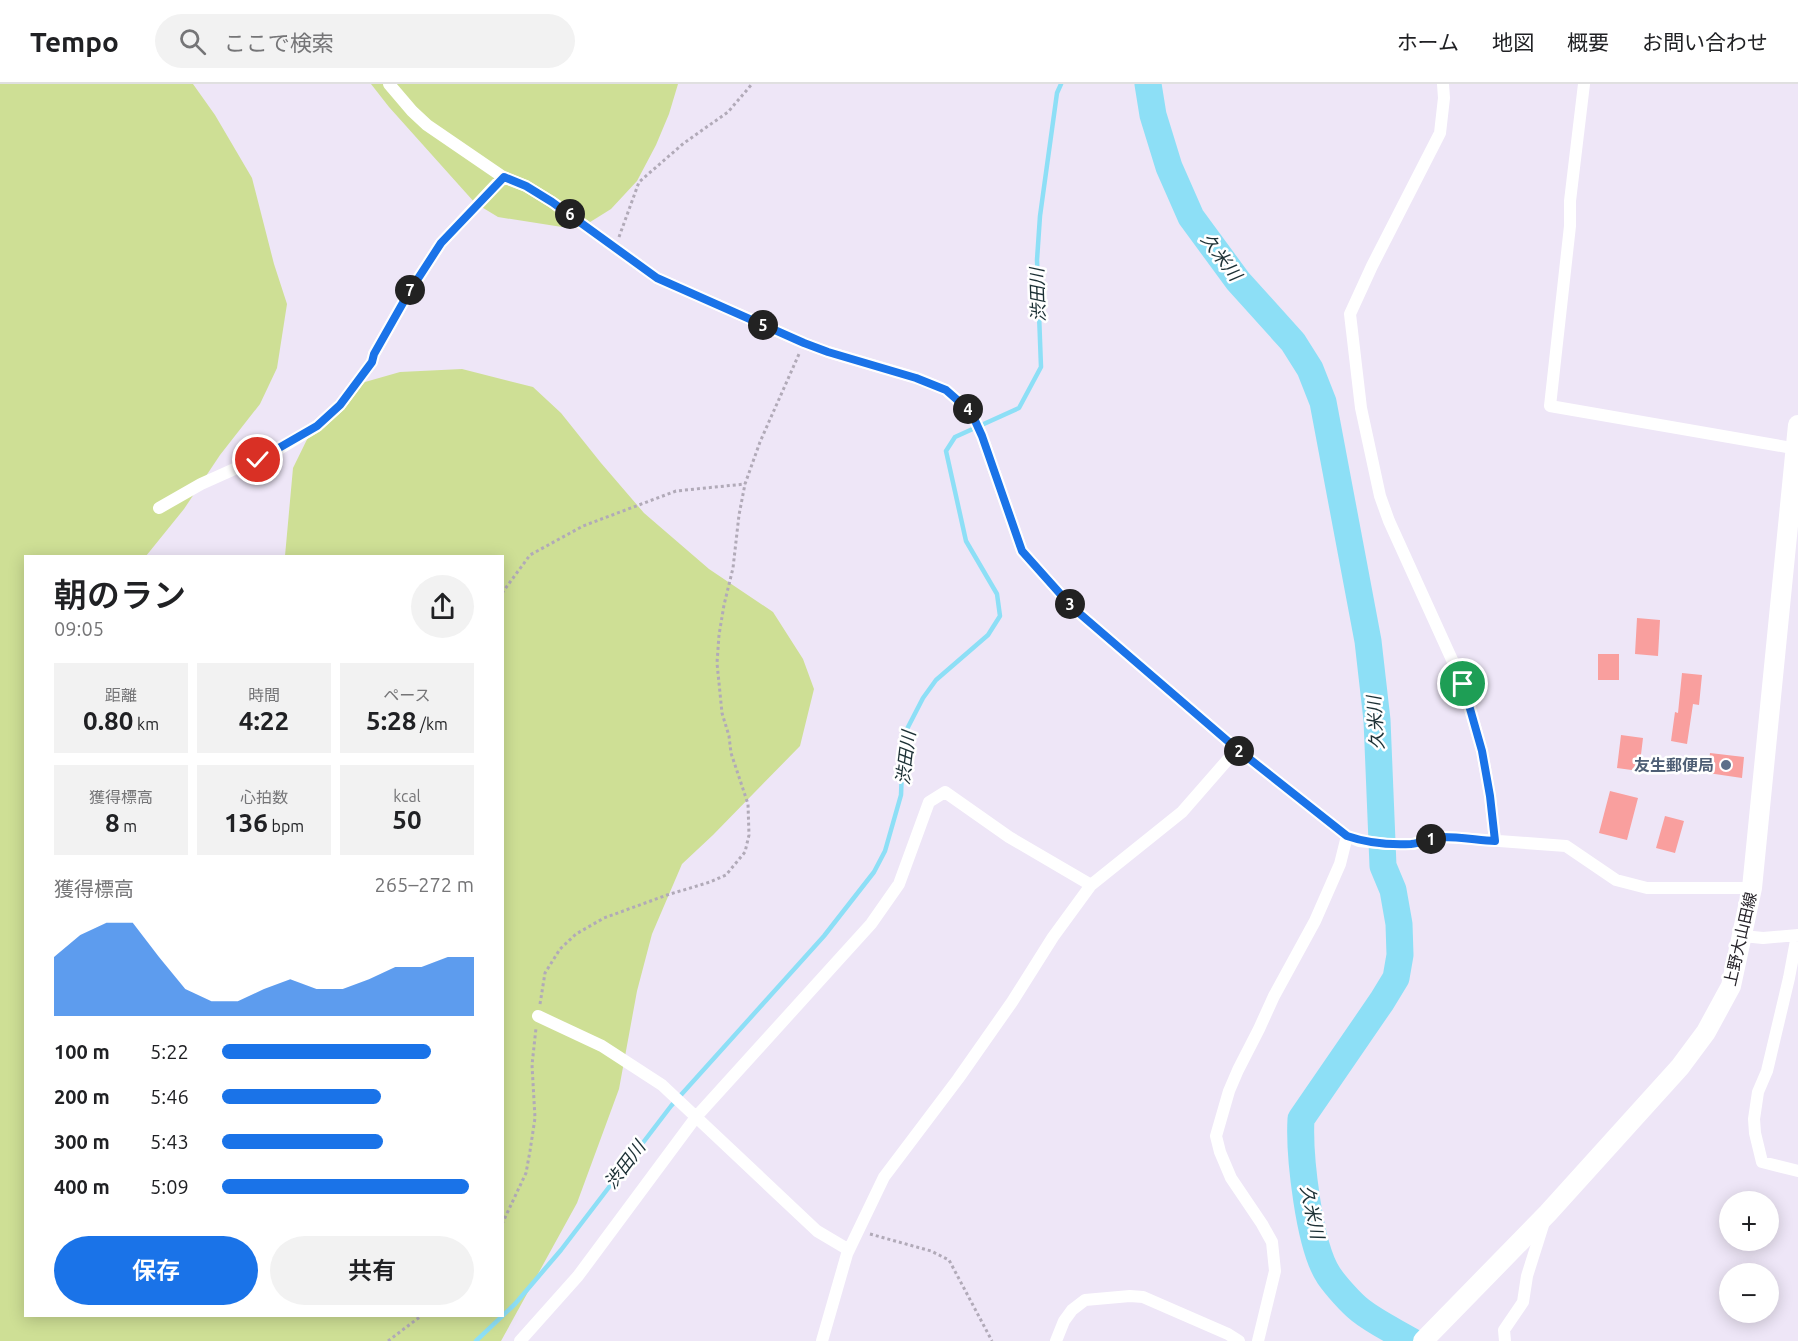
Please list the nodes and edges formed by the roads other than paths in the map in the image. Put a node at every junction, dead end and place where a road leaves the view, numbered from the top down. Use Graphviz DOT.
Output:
graph roads {
  1 [pos="389,84"];
  2 [pos="1443,84"];
  3 [pos="1584,84"];
  4 [pos="504,177"];
  5 [pos="1798,424"];
  6 [pos="1797,448"];
  7 [pos="159,508"];
  8 [pos="1237,749"];
  9 [pos="1347,836"];
  10 [pos="1495,841"];
  11 [pos="1091,885"];
  12 [pos="1752,888"];
  13 [pos="1797,935"];
  14 [pos="1743,936"];
  15 [pos="538,1016"];
  16 [pos="693,1113"];
  17 [pos="1798,1172"];
  18 [pos="1548,1213"];
  19 [pos="849,1250"];
  20 [pos="520,1341"];
  21 [pos="822,1341"];
  22 [pos="1056,1341"];
  23 [pos="1239,1341"];
  24 [pos="1257,1341"];
  25 [pos="1423,1341"];
  26 [pos="1505,1341"];
  1 -- 4 [label="street"];
  2 -- 10 [label="street"];
  3 -- 6 [label="street"];
  4 -- 7 [label="street"];
  4 -- 8 [label="street"];
  5 -- 6 [label="main road, 上野大山田線"];
  6 -- 12 [label="main road, 上野大山田線"];
  8 -- 9 [label="street"];
  8 -- 11 [label="street"];
  9 -- 10 [label="street"];
  9 -- 24 [label="street"];
  10 -- 12 [label="street"];
  11 -- 16 [label="street"];
  11 -- 19 [label="street"];
  12 -- 14 [label="main road, 上野大山田線"];
  13 -- 14 [label="street"];
  13 -- 17 [label="street"];
  14 -- 18 [label="main road, 上野大山田線"];
  15 -- 16 [label="street"];
  16 -- 19 [label="street"];
  16 -- 20 [label="street"];
  18 -- 25 [label="main road, 上野大山田線"];
  18 -- 26 [label="street"];
  19 -- 21 [label="street"];
  22 -- 23 [label="street"];
}
